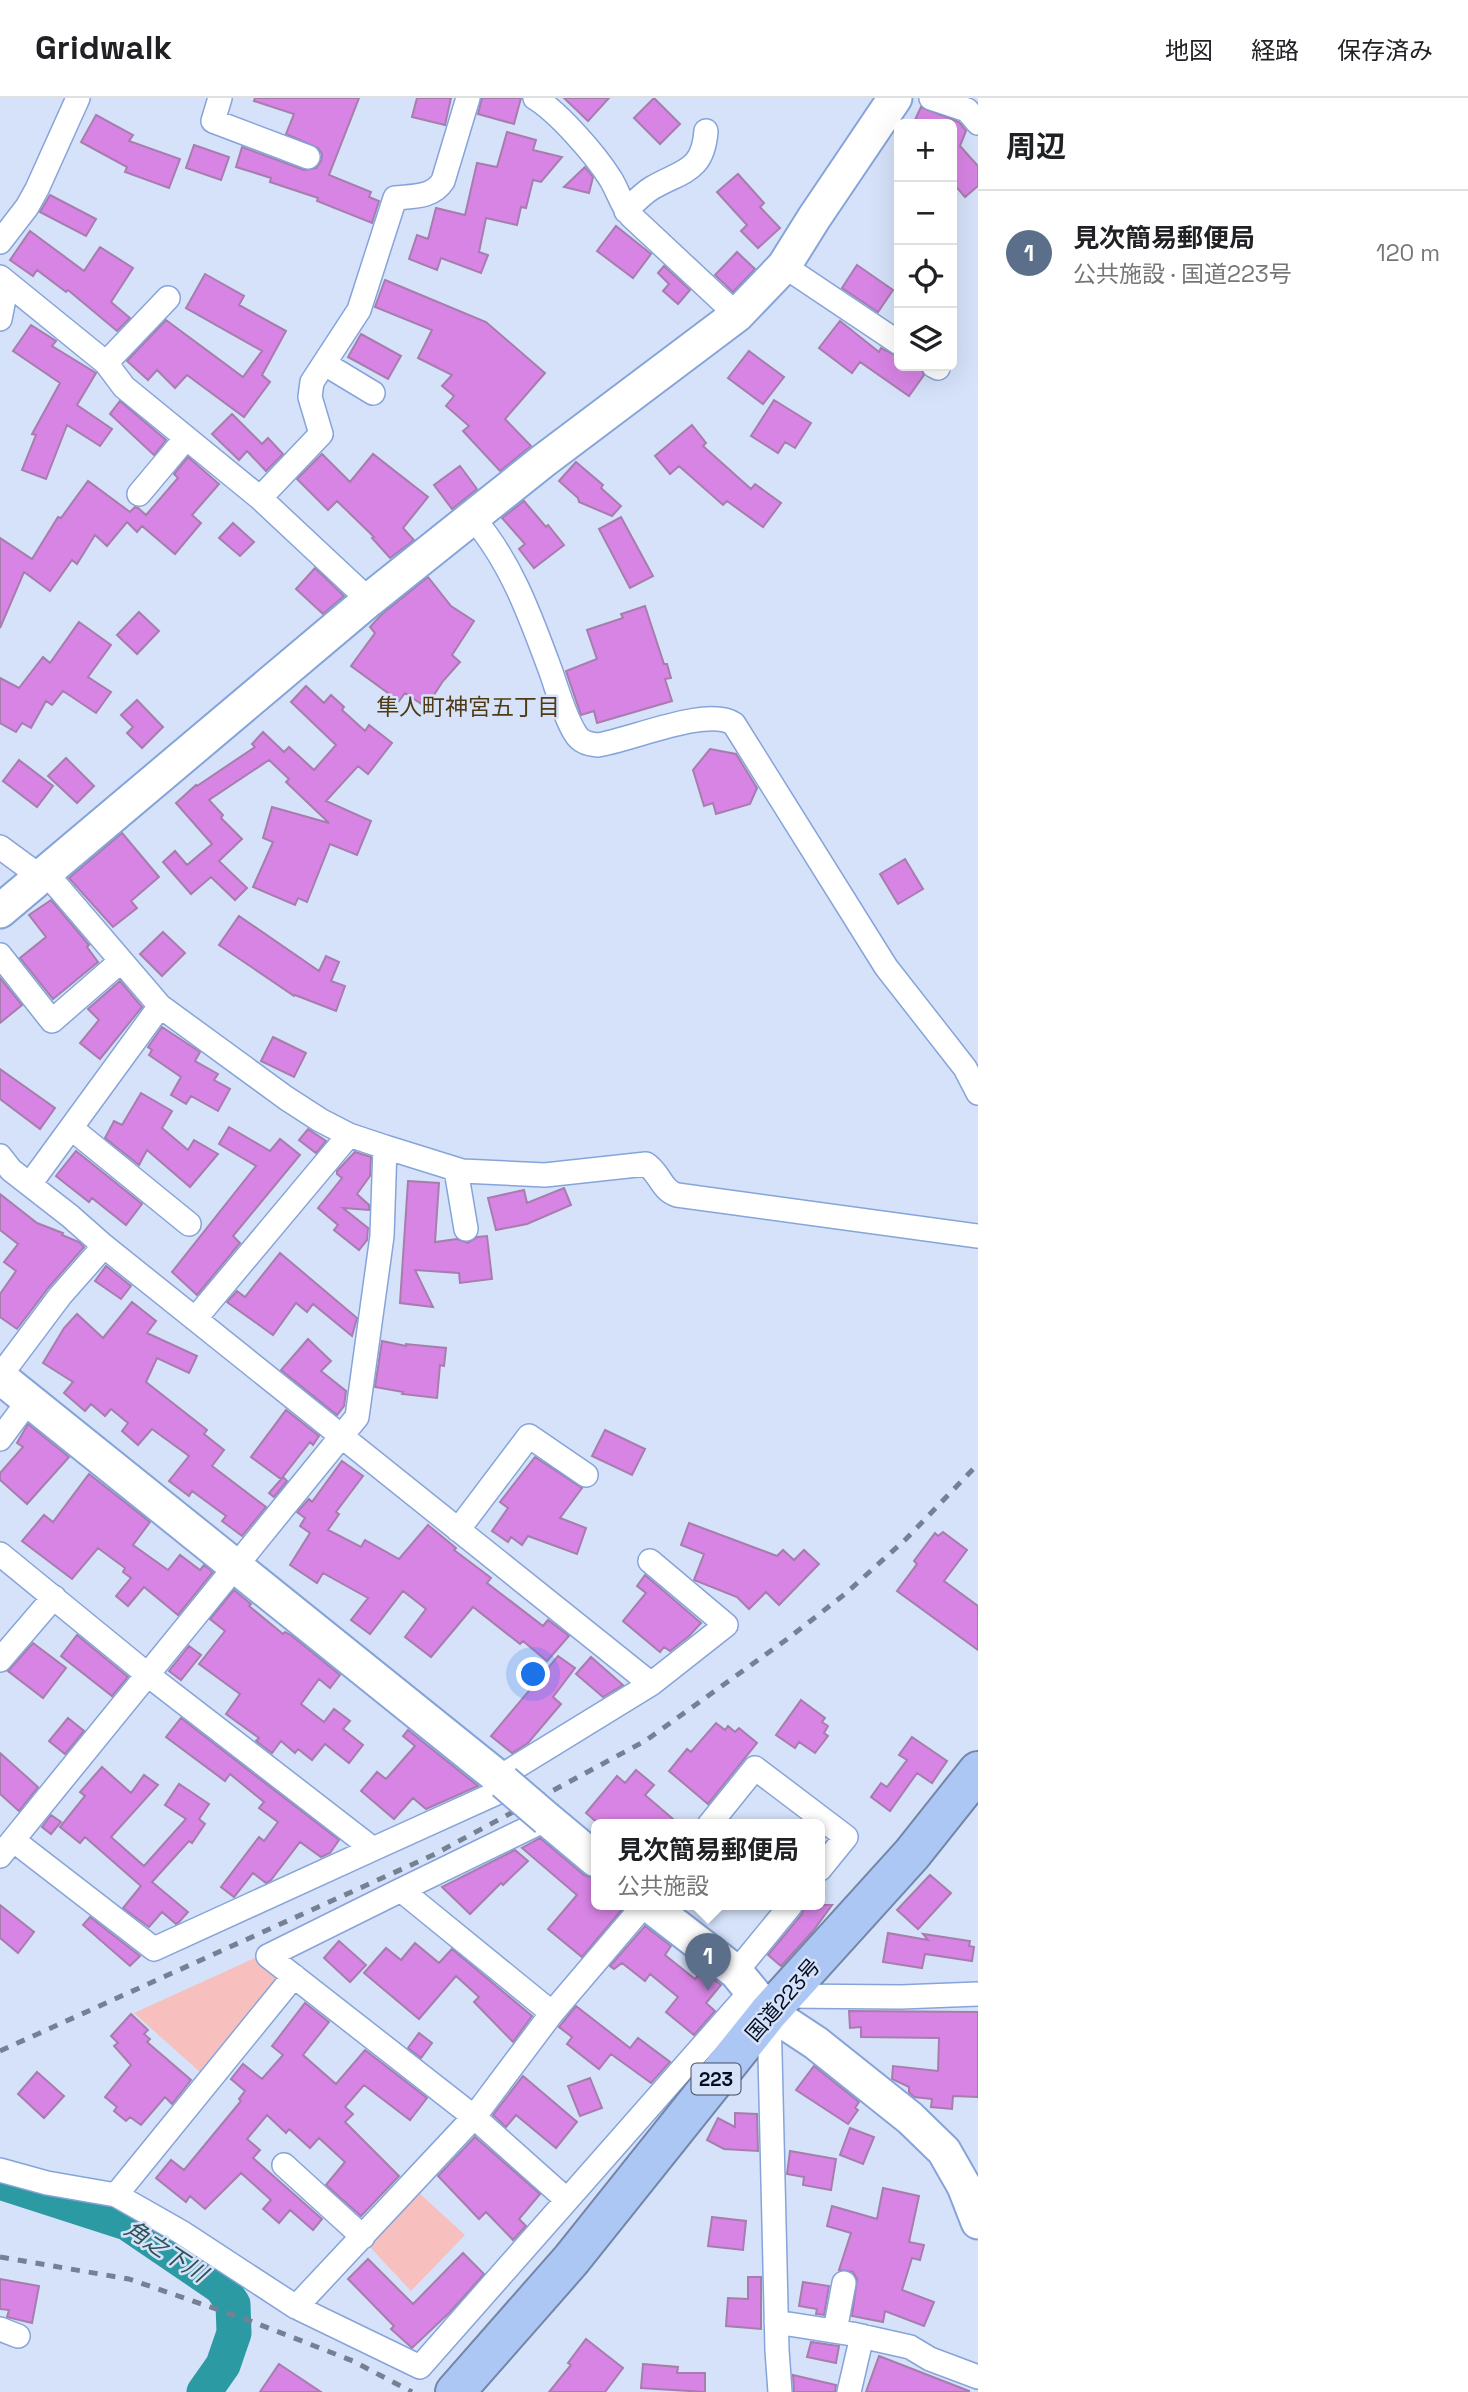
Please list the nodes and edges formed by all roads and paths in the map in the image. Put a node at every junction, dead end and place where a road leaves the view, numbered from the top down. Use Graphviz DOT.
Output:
graph roads {
  1 [pos="78,98"];
  2 [pos="220,98"];
  3 [pos="468,98"];
  4 [pos="535,98"];
  5 [pos="895,98"];
  6 [pos="931,98"];
  7 [pos="978,123"];
  8 [pos="706,131"];
  9 [pos="308,157"];
  10 [pos="626,211"];
  11 [pos="0,242"];
  12 [pos="784,266"];
  13 [pos="3,280"];
  14 [pos="168,298"];
  15 [pos="737,315"];
  16 [pos="0,319"];
  17 [pos="894,340"];
  18 [pos="106,363"];
  19 [pos="326,364"];
  20 [pos="373,393"];
  21 [pos="187,438"];
  22 [pos="139,494"];
  23 [pos="260,498"];
  24 [pos="472,517"];
  25 [pos="369,600"];
  26 [pos="0,847"];
  27 [pos="46,873"];
  28 [pos="0,911"];
  29 [pos="0,956"];
  30 [pos="121,961"];
  31 [pos="160,1006"];
  32 [pos="978,1093"];
  33 [pos="71,1128"];
  34 [pos="349,1135"];
  35 [pos="384,1147"];
  36 [pos="0,1156"];
  37 [pos="456,1170"];
  38 [pos="30,1184"];
  39 [pos="189,1224"];
  40 [pos="466,1229"];
  41 [pos="978,1236"];
  42 [pos="104,1246"];
  43 [pos="195,1319"];
  44 [pos="0,1376"];
  45 [pos="29,1400"];
  46 [pos="341,1437"];
  47 [pos="0,1438"];
  48 [pos="586,1475"];
  49 [pos="458,1530"];
  50 [pos="0,1554"];
  51 [pos="650,1560"];
  52 [pos="236,1566"];
  53 [pos="54,1597"];
  54 [pos="0,1660"];
  55 [pos="148,1675"];
  56 [pos="651,1684"];
  57 [pos="978,1772"];
  58 [pos="504,1782"];
  59 [pos="547,1819"];
  60 [pos="714,1819"];
  61 [pos="822,1819"];
  62 [pos="825,1821"];
  63 [pos="6,1848"];
  64 [pos="373,1849"];
  65 [pos="591,1856"];
  66 [pos="825,1863"];
  67 [pos="401,1890"];
  68 [pos="640,1910"];
  69 [pos="655,1910"];
  70 [pos="789,1910"];
  71 [pos="294,1976"];
  72 [pos="761,1993"];
  73 [pos="978,1994"];
  74 [pos="551,2013"];
  75 [pos="474,2117"];
  76 [pos="284,2165"];
  77 [pos="0,2169"];
  78 [pos="116,2195"];
  79 [pos="567,2200"];
  80 [pos="978,2222"];
  81 [pos="363,2236"];
  82 [pos="844,2283"];
  83 [pos="296,2307"];
  84 [pos="776,2322"];
  85 [pos="835,2331"];
  86 [pos="862,2336"];
  87 [pos="978,2377"];
  88 [pos="456,2391"];
  89 [pos="780,2392"];
  90 [pos="849,2392"];
  1 -- 11 [label="street"];
  2 -- 9 [label="street"];
  3 -- 19 [label="street"];
  4 -- 10 [label="street"];
  5 -- 12 [label="street"];
  6 -- 7 [label="street"];
  8 -- 10 [label="street"];
  10 -- 15 [label="street"];
  12 -- 15 [label="street"];
  12 -- 17 [label="street"];
  13 -- 16 [label="street"];
  13 -- 18 [label="street"];
  14 -- 18 [label="street"];
  15 -- 24 [label="street"];
  18 -- 21 [label="street"];
  19 -- 20 [label="street"];
  19 -- 23 [label="street"];
  21 -- 22 [label="street"];
  21 -- 23 [label="street"];
  23 -- 25 [label="street"];
  24 -- 25 [label="street"];
  24 -- 32 [label="street"];
  25 -- 27 [label="street"];
  26 -- 27 [label="street"];
  27 -- 28 [label="street"];
  27 -- 30 [label="street"];
  29 -- 30 [label="street"];
  30 -- 31 [label="street"];
  31 -- 33 [label="street"];
  31 -- 34 [label="street"];
  33 -- 38 [label="street"];
  33 -- 39 [label="street"];
  34 -- 35 [label="street"];
  34 -- 43 [label="street"];
  35 -- 37 [label="street"];
  35 -- 46 [label="street"];
  36 -- 38 [label="street"];
  37 -- 40 [label="street"];
  37 -- 41 [label="street"];
  38 -- 42 [label="street"];
  42 -- 43 [label="street"];
  42 -- 44 [label="street"];
  43 -- 46 [label="street"];
  44 -- 45 [label="street"];
  45 -- 47 [label="street"];
  45 -- 52 [label="street"];
  46 -- 49 [label="street"];
  46 -- 52 [label="street"];
  48 -- 49 [label="street"];
  49 -- 56 [label="street"];
  50 -- 53 [label="street"];
  51 -- 56 [label="street"];
  52 -- 55 [label="street"];
  52 -- 58 [label="street"];
  53 -- 54 [label="street"];
  53 -- 55 [label="street"];
  55 -- 63 [label="street"];
  55 -- 64 [label="street"];
  56 -- 58 [label="street"];
  57 -- 72 [label="highway, 国道223号 / 223"];
  58 -- 59 [label="street, bridge"];
  58 -- 64 [label="street"];
  59 -- 65 [label="street"];
  59 -- 67 [label="street"];
  60 -- 61 [label="street"];
  62 -- 66 [label="street"];
  63 -- 64 [label="street"];
  67 -- 71 [label="street"];
  67 -- 74 [label="street"];
  68 -- 74 [label="street"];
  69 -- 72 [label="street"];
  70 -- 72 [label="street"];
  71 -- 75 [label="street"];
  71 -- 78 [label="street"];
  72 -- 73 [label="street"];
  72 -- 79 [label="street"];
  72 -- 80 [label="street"];
  72 -- 84 [label="street"];
  72 -- 88 [label="highway, 国道223号 / 223"];
  74 -- 75 [label="street"];
  75 -- 79 [label="street"];
  75 -- 81 [label="street"];
  76 -- 81 [label="street"];
  77 -- 78 [label="street"];
  78 -- 83 [label="street"];
  79 -- 83 [label="street"];
  81 -- 83 [label="street"];
  82 -- 85 [label="street"];
  84 -- 85 [label="street"];
  84 -- 89 [label="street"];
  85 -- 86 [label="street"];
  86 -- 87 [label="street"];
  86 -- 90 [label="street"];
}
